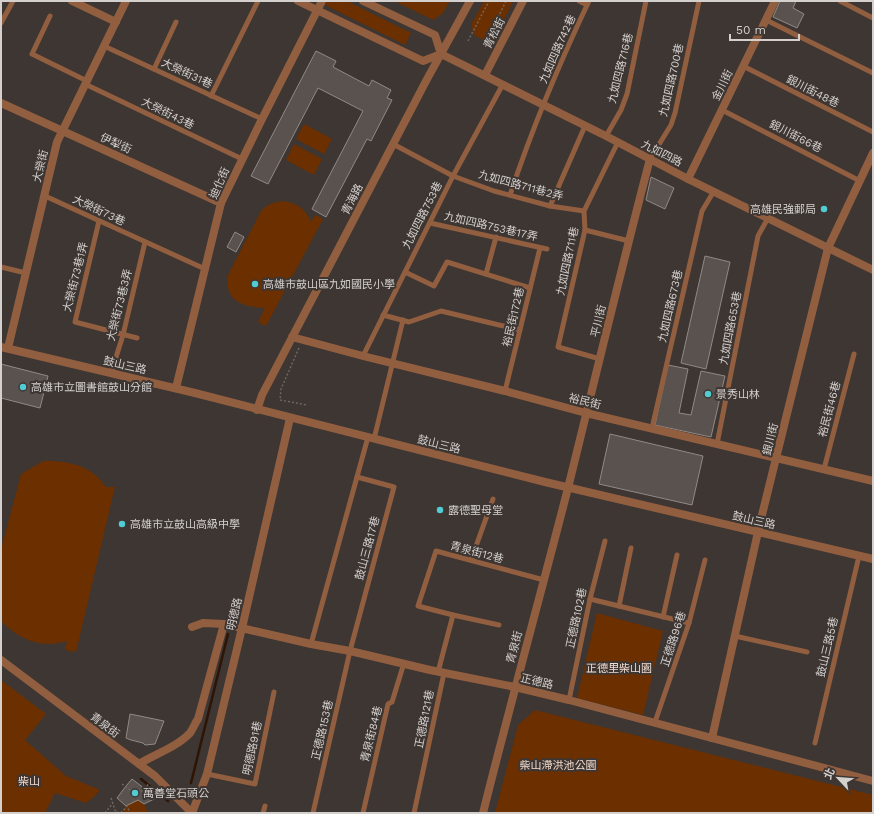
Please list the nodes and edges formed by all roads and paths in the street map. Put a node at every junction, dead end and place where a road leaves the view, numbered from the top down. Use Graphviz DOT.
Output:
graph roads {
  1 [pos="12,1"];
  2 [pos="72,1"];
  3 [pos="258,1"];
  4 [pos="298,1"];
  5 [pos="322,1"];
  6 [pos="363,1"];
  7 [pos="470,1"];
  8 [pos="489,1"];
  9 [pos="506,1"];
  10 [pos="523,1"];
  11 [pos="579,1"];
  12 [pos="646,1"];
  13 [pos="699,1"];
  14 [pos="775,1"];
  15 [pos="840,1"];
  16 [pos="124,2"];
  17 [pos="588,3"];
  18 [pos="317,11"];
  19 [pos="50,16"];
  20 [pos="873,18"];
  21 [pos="2,20"];
  22 [pos="766,20"];
  23 [pos="116,22"];
  24 [pos="176,22"];
  25 [pos="468,41"];
  26 [pos="104,46"];
  27 [pos="484,46"];
  28 [pos="441,54"];
  29 [pos="743,66"];
  30 [pos="154,69"];
  31 [pos="873,74"];
  32 [pos="485,75"];
  33 [pos="86,83"];
  34 [pos="503,84"];
  35 [pos="211,96"];
  36 [pos="543,104"];
  37 [pos="2,105"];
  38 [pos="722,110"];
  39 [pos="262,119"];
  40 [pos="585,126"];
  41 [pos="62,131"];
  42 [pos="873,132"];
  43 [pos="606,136"];
  44 [pos="618,142"];
  45 [pos="393,144"];
  46 [pos="873,153"];
  47 [pos="242,159"];
  48 [pos="650,159"];
  49 [pos="453,176"];
  50 [pos="688,179"];
  51 [pos="860,181"];
  52 [pos="714,191"];
  53 [pos="510,195"];
  54 [pos="45,196"];
  55 [pos="221,203"];
  56 [pos="550,206"];
  57 [pos="584,211"];
  58 [pos="768,218"];
  59 [pos="99,221"];
  60 [pos="430,223"];
  61 [pos="585,230"];
  62 [pos="496,237"];
  63 [pos="629,241"];
  64 [pos="145,242"];
  65 [pos="540,248"];
  66 [pos="828,248"];
  67 [pos="547,249"];
  68 [pos="1,267"];
  69 [pos="205,269"];
  70 [pos="873,270"];
  71 [pos="405,272"];
  72 [pos="26,273"];
  73 [pos="486,274"];
  74 [pos="530,288"];
  75 [pos="383,314"];
  76 [pos="403,320"];
  77 [pos="520,330"];
  78 [pos="123,335"];
  79 [pos="292,337"];
  80 [pos="137,338"];
  81 [pos="4,347"];
  82 [pos="299,347"];
  83 [pos="854,354"];
  84 [pos="363,356"];
  85 [pos="600,359"];
  86 [pos="392,363"];
  87 [pos="111,373"];
  88 [pos="176,388"];
  89 [pos="505,391"];
  90 [pos="307,405"];
  91 [pos="257,410"];
  92 [pos="586,413"];
  93 [pos="290,418"];
  94 [pos="652,428"];
  95 [pos="371,438"];
  96 [pos="717,444"];
  97 [pos="776,458"];
  98 [pos="824,469"];
  99 [pos="356,477"];
  100 [pos="873,480"];
  101 [pos="568,487"];
  102 [pos="493,499"];
  103 [pos="758,532"];
  104 [pos="605,541"];
  105 [pos="631,548"];
  106 [pos="678,555"];
  107 [pos="859,556"];
  108 [pos="873,559"];
  109 [pos="471,560"];
  110 [pos="704,560"];
  111 [pos="544,580"];
  112 [pos="590,599"];
  113 [pos="619,606"];
  114 [pos="453,615"];
  115 [pos="663,617"];
  116 [pos="689,623"];
  117 [pos="224,624"];
  118 [pos="499,625"];
  119 [pos="192,627"];
  120 [pos="242,628"];
  121 [pos="735,636"];
  122 [pos="311,644"];
  123 [pos="350,651"];
  124 [pos="807,652"];
  125 [pos="1,660"];
  126 [pos="404,663"];
  127 [pos="441,672"];
  128 [pos="515,687"];
  129 [pos="274,692"];
  130 [pos="570,700"];
  131 [pos="655,722"];
  132 [pos="712,738"];
  133 [pos="815,743"];
  134 [pos="139,764"];
  135 [pos="207,774"];
  136 [pos="873,781"];
  137 [pos="122,784"];
  138 [pos="145,789"];
  139 [pos="111,798"];
  140 [pos="113,803"];
  141 [pos="265,806"];
  142 [pos="105,813"];
  143 [pos="118,813"];
  144 [pos="121,813"];
  145 [pos="130,813"];
  146 [pos="192,813"];
  147 [pos="263,813"];
  148 [pos="313,813"];
  149 [pos="363,813"];
  150 [pos="414,813"];
  151 [pos="483,813"];
  1 -- 21 [label="lane"];
  2 -- 23 [label="street"];
  3 -- 35 [label="lane"];
  4 -- 18 [label="street"];
  5 -- 18 [label="street, 迪化街"];
  6 -- 28 [label="street"];
  7 -- 28 [label="street, 青海路"];
  8 -- 25 [label="path"];
  9 -- 27 [label="path"];
  10 -- 32 [label="street, 青松街"];
  11 -- 17 [label="lane"];
  12 -- 43 [label="lane, 九如四路716巷"];
  13 -- 48 [label="lane, 九如四路700巷"];
  14 -- 22 [label="street, 金川街"];
  15 -- 20 [label="lane"];
  16 -- 23 [label="street, 大榮街"];
  17 -- 36 [label="lane, 九如四路742巷"];
  18 -- 28 [label="street"];
  18 -- 39 [label="street, 迪化街"];
  19 -- 33 [label="lane, 大榮街43巷"];
  22 -- 29 [label="street, 金川街"];
  22 -- 31 [label="lane"];
  23 -- 26 [label="street, 大榮街"];
  24 -- 30 [label="lane"];
  26 -- 30 [label="lane, 大榮街31巷"];
  26 -- 33 [label="street, 大榮街"];
  28 -- 32 [label="street, 九如四路"];
  28 -- 45 [label="street, 青海路"];
  29 -- 38 [label="street, 金川街"];
  29 -- 42 [label="lane, 銀川街48巷"];
  30 -- 35 [label="lane, 大榮街31巷"];
  32 -- 34 [label="street, 九如四路"];
  33 -- 41 [label="street, 大榮街"];
  33 -- 47 [label="lane, 大榮街43巷"];
  34 -- 36 [label="street, 九如四路"];
  34 -- 49 [label="lane, 九如四路753巷"];
  35 -- 39 [label="lane, 大榮街31巷"];
  36 -- 40 [label="street, 九如四路"];
  36 -- 53 [label="lane, 九如四路742巷"];
  37 -- 41 [label="street, 伊犁街"];
  38 -- 50 [label="street, 金川街"];
  38 -- 51 [label="lane, 銀川街66巷"];
  39 -- 47 [label="street, 迪化街"];
  40 -- 43 [label="street, 九如四路"];
  40 -- 56 [label="lane"];
  41 -- 54 [label="street, 大榮街"];
  41 -- 55 [label="street, 伊犁街"];
  43 -- 44 [label="street, 九如四路"];
  44 -- 48 [label="street, 九如四路"];
  44 -- 57 [label="lane, 九如四路711巷"];
  45 -- 49 [label="lane, 九如四路711巷2弄"];
  45 -- 79 [label="street, 青海路"];
  46 -- 51 [label="street, 銀川街"];
  47 -- 55 [label="street, 迪化街"];
  48 -- 50 [label="street, 九如四路"];
  48 -- 63 [label="street, 平川街"];
  49 -- 53 [label="lane, 九如四路711巷2弄"];
  49 -- 60 [label="lane, 九如四路753巷"];
  50 -- 52 [label="street, 九如四路"];
  51 -- 66 [label="street, 銀川街"];
  52 -- 58 [label="street, 九如四路"];
  52 -- 94 [label="lane, 九如四路673巷"];
  53 -- 56 [label="lane, 九如四路711巷2弄"];
  54 -- 59 [label="lane, 大榮街73巷"];
  54 -- 72 [label="street, 大榮街"];
  55 -- 69 [label="street, 迪化街"];
  56 -- 57 [label="lane, 九如四路711巷2弄"];
  57 -- 61 [label="lane, 九如四路711巷"];
  58 -- 66 [label="street, 九如四路"];
  58 -- 96 [label="lane, 九如四路653巷"];
  59 -- 64 [label="lane, 大榮街73巷"];
  59 -- 78 [label="lane, 大榮街73巷1弄"];
  60 -- 62 [label="lane, 九如四路753巷17弄"];
  60 -- 71 [label="lane, 九如四路753巷"];
  61 -- 63 [label="lane"];
  61 -- 85 [label="lane, 九如四路711巷"];
  62 -- 65 [label="lane, 九如四路753巷17弄"];
  62 -- 73 [label="lane"];
  63 -- 85 [label="street, 平川街"];
  64 -- 69 [label="lane, 大榮街73巷"];
  64 -- 78 [label="lane, 大榮街73巷3弄"];
  65 -- 67 [label="lane, 九如四路753巷17弄"];
  65 -- 74 [label="lane, 裕民街172巷"];
  66 -- 70 [label="street, 九如四路"];
  66 -- 97 [label="street, 銀川街"];
  68 -- 72 [label="lane"];
  69 -- 88 [label="street, 迪化街"];
  71 -- 73 [label="lane"];
  71 -- 75 [label="lane, 九如四路753巷"];
  72 -- 81 [label="street, 大榮街"];
  73 -- 74 [label="lane"];
  74 -- 77 [label="lane, 裕民街172巷"];
  75 -- 76 [label="lane"];
  75 -- 84 [label="lane, 九如四路753巷"];
  76 -- 77 [label="lane"];
  76 -- 86 [label="lane"];
  77 -- 89 [label="lane, 裕民街172巷"];
  78 -- 80 [label="lane, 大榮街73巷1弄"];
  78 -- 87 [label="lane, 大榮街73巷3弄"];
  79 -- 84 [label="street, 裕民街"];
  79 -- 91 [label="street, 青海路"];
  81 -- 87 [label="street, 鼓山三路"];
  82 -- 90 [label="path"];
  83 -- 98 [label="lane, 裕民街46巷"];
  84 -- 86 [label="street, 裕民街"];
  85 -- 92 [label="street, 平川街"];
  86 -- 89 [label="street, 裕民街"];
  86 -- 95 [label="lane"];
  87 -- 88 [label="street, 鼓山三路"];
  88 -- 91 [label="street, 鼓山三路"];
  89 -- 92 [label="street, 裕民街"];
  91 -- 93 [label="street, 鼓山三路"];
  92 -- 94 [label="street, 裕民街"];
  92 -- 101 [label="street, 平川街"];
  93 -- 95 [label="street, 鼓山三路"];
  93 -- 120 [label="street, 明德路"];
  94 -- 96 [label="street, 裕民街"];
  95 -- 99 [label="lane"];
  95 -- 101 [label="street, 鼓山三路"];
  96 -- 97 [label="street, 裕民街"];
  97 -- 98 [label="street, 裕民街"];
  97 -- 103 [label="street, 銀川街"];
  98 -- 100 [label="street, 裕民街"];
  99 -- 122 [label="lane"];
  99 -- 123 [label="lane, 鼓山三路17巷"];
  101 -- 103 [label="street, 鼓山三路"];
  101 -- 111 [label="street, 青泉街"];
  102 -- 109 [label="lane"];
  103 -- 107 [label="street, 鼓山三路"];
  103 -- 121 [label="street, 銀川街"];
  104 -- 112 [label="lane, 正德路102巷"];
  105 -- 113 [label="lane"];
  106 -- 115 [label="lane"];
  107 -- 108 [label="street, 鼓山三路"];
  107 -- 133 [label="lane, 鼓山三路5巷"];
  109 -- 111 [label="lane, 青泉街12巷"];
  109 -- 114 [label="lane, 青泉街12巷"];
  110 -- 116 [label="lane, 正德路96巷"];
  111 -- 128 [label="street, 青泉街"];
  112 -- 113 [label="lane"];
  112 -- 130 [label="lane, 正德路102巷"];
  113 -- 115 [label="lane"];
  114 -- 118 [label="lane"];
  114 -- 127 [label="lane"];
  115 -- 116 [label="lane"];
  116 -- 131 [label="lane, 正德路96巷"];
  117 -- 119 [label="street, 正德路"];
  117 -- 120 [label="street, 正德路"];
  117 -- 134 [label="street"];
  120 -- 122 [label="street, 正德路"];
  120 -- 135 [label="street, 明德路"];
  121 -- 124 [label="lane"];
  121 -- 132 [label="street, 銀川街"];
  122 -- 123 [label="street, 正德路"];
  123 -- 126 [label="street, 正德路"];
  123 -- 148 [label="lane, 正德路153巷"];
  125 -- 134 [label="street, 青泉街"];
  126 -- 127 [label="street, 正德路"];
  126 -- 149 [label="lane, 青泉街84巷"];
  127 -- 128 [label="street, 正德路"];
  127 -- 150 [label="lane, 正德路121巷"];
  128 -- 130 [label="street, 正德路"];
  128 -- 151 [label="street, 青泉街"];
  129 -- 135 [label="lane, 明德路91巷"];
  130 -- 131 [label="street, 正德路"];
  131 -- 132 [label="street, 正德路"];
  132 -- 136 [label="street, 正德路"];
  134 -- 146 [label="street, 青泉街"];
  135 -- 146 [label="street, 明德路"];
  137 -- 138 [label="path"];
  139 -- 140 [label="path"];
  140 -- 142 [label="path"];
  140 -- 143 [label="path"];
  141 -- 147 [label="lane"];
  144 -- 145 [label="path"];
}
